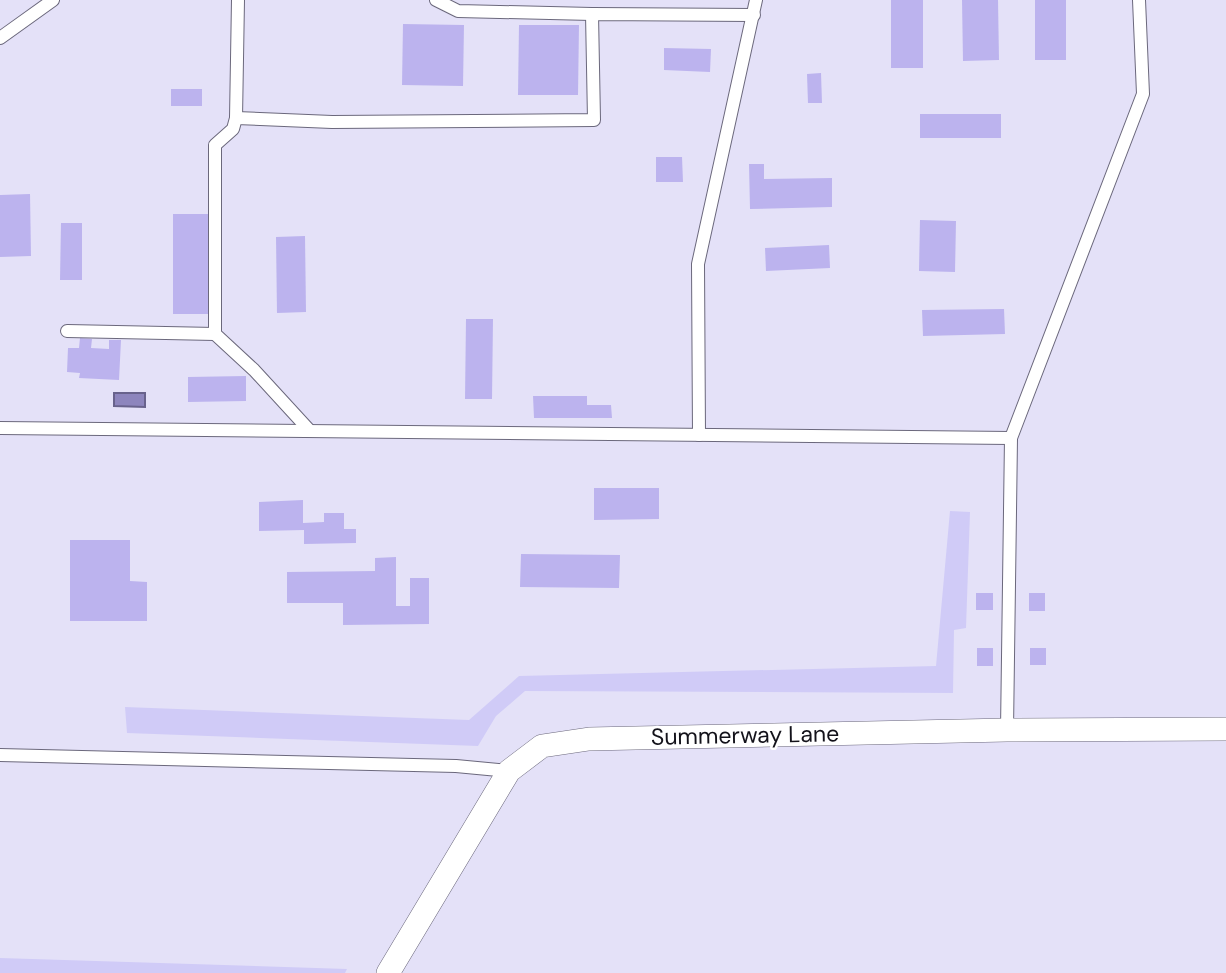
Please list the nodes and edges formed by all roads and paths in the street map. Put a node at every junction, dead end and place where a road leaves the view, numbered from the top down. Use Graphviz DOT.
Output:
graph roads {
  1 [pos="53,0"];
  2 [pos="238,0"];
  3 [pos="436,0"];
  4 [pos="756,0"];
  5 [pos="1139,0"];
  6 [pos="592,14"];
  7 [pos="754,15"];
  8 [pos="0,38"];
  9 [pos="236,118"];
  10 [pos="67,331"];
  11 [pos="215,334"];
  12 [pos="0,428"];
  13 [pos="310,431"];
  14 [pos="699,435"];
  15 [pos="1011,438"];
  16 [pos="1226,729"];
  17 [pos="1007,730"];
  18 [pos="0,755"];
  19 [pos="509,771"];
  20 [pos="388,973"];
  1 -- 8 [label="lane"];
  2 -- 9 [label="lane"];
  3 -- 6 [label="lane"];
  4 -- 7 [label="lane"];
  5 -- 15 [label="lane"];
  6 -- 7 [label="lane"];
  6 -- 9 [label="lane"];
  7 -- 14 [label="lane"];
  9 -- 11 [label="lane"];
  10 -- 11 [label="lane"];
  11 -- 13 [label="lane"];
  12 -- 13 [label="lane"];
  13 -- 14 [label="lane"];
  14 -- 15 [label="lane"];
  15 -- 17 [label="lane"];
  16 -- 17 [label="street, Summerway Lane"];
  17 -- 19 [label="street, Summerway Lane"];
  18 -- 19 [label="lane"];
  19 -- 20 [label="street, Summerway Lane"];
}
